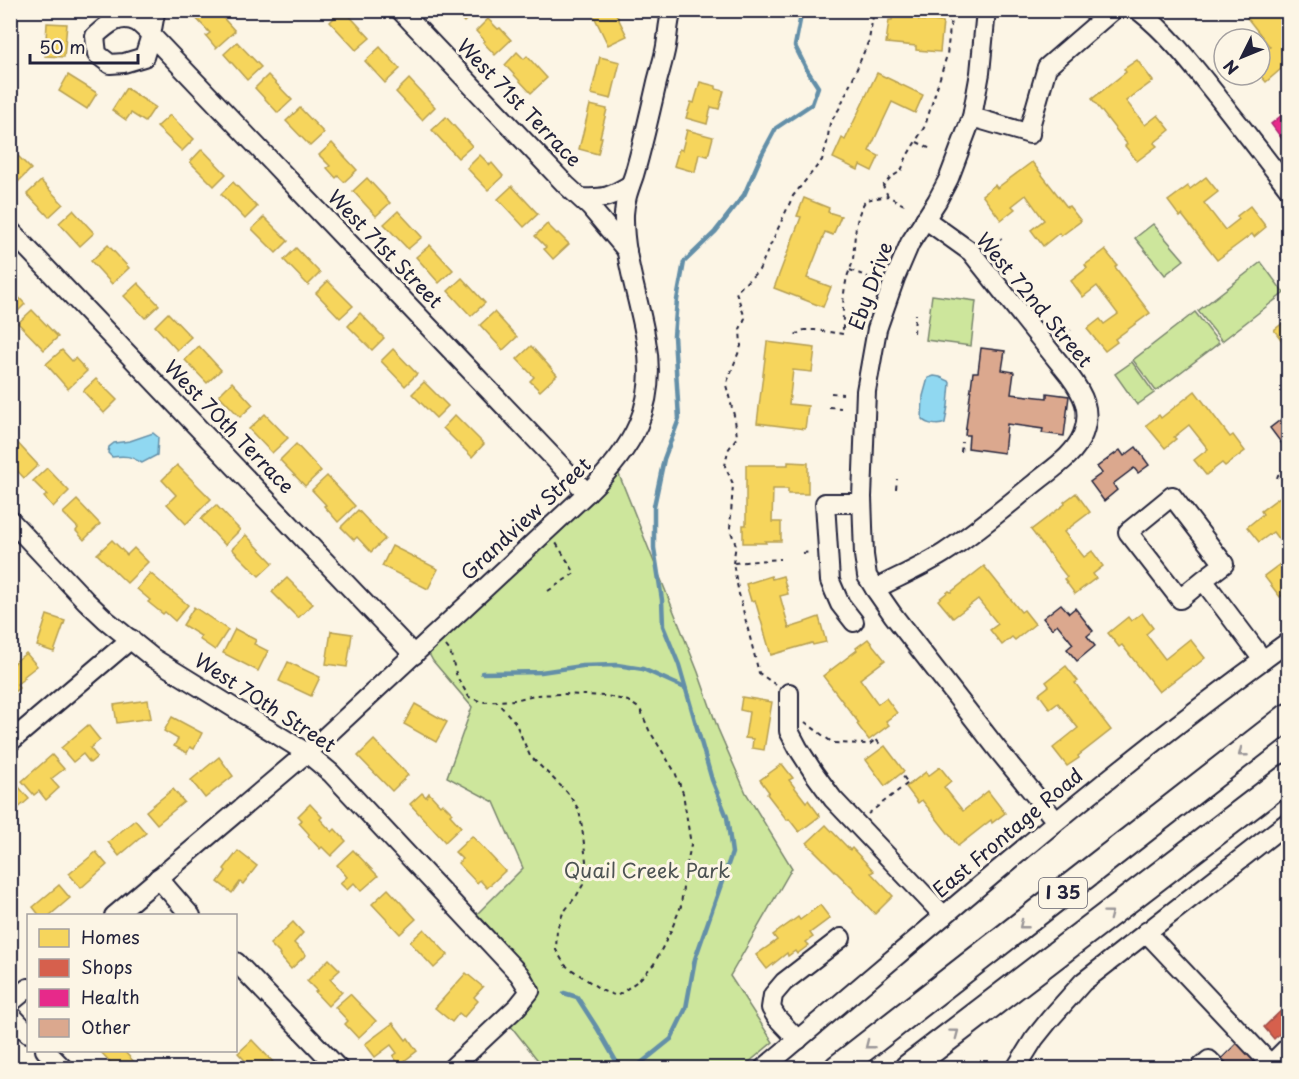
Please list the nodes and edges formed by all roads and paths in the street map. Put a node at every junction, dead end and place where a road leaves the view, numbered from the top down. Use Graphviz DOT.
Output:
graph roads {
  1 [pos="157,10"];
  2 [pos="400,10"];
  3 [pos="874,10"];
  4 [pos="952,10"];
  5 [pos="986,10"];
  6 [pos="1113,10"];
  7 [pos="1138,10"];
  8 [pos="668,14"];
  9 [pos="972,117"];
  10 [pos="916,142"];
  11 [pos="933,150"];
  12 [pos="630,185"];
  13 [pos="1288,188"];
  14 [pos="888,196"];
  15 [pos="582,198"];
  16 [pos="904,205"];
  17 [pos="925,219"];
  18 [pos="10,230"];
  19 [pos="1002,238"];
  20 [pos="993,246"];
  21 [pos="627,251"];
  22 [pos="850,270"];
  23 [pos="868,277"];
  24 [pos="915,314"];
  25 [pos="1071,330"];
  26 [pos="914,333"];
  27 [pos="795,335"];
  28 [pos="1064,336"];
  29 [pos="831,393"];
  30 [pos="843,394"];
  31 [pos="829,407"];
  32 [pos="841,408"];
  33 [pos="962,442"];
  34 [pos="961,452"];
  35 [pos="1288,471"];
  36 [pos="1277,478"];
  37 [pos="897,479"];
  38 [pos="896,489"];
  39 [pos="587,493"];
  40 [pos="862,503"];
  41 [pos="10,520"];
  42 [pos="555,540"];
  43 [pos="816,551"];
  44 [pos="803,553"];
  45 [pos="780,559"];
  46 [pos="733,563"];
  47 [pos="1203,580"];
  48 [pos="875,589"];
  49 [pos="548,591"];
  50 [pos="855,622"];
  51 [pos="131,639"];
  52 [pos="1288,642"];
  53 [pos="445,643"];
  54 [pos="414,654"];
  55 [pos="1263,660"];
  56 [pos="496,701"];
  57 [pos="789,701"];
  58 [pos="1288,717"];
  59 [pos="10,742"];
  60 [pos="880,746"];
  61 [pos="307,753"];
  62 [pos="902,776"];
  63 [pos="1288,777"];
  64 [pos="1056,821"];
  65 [pos="1288,822"];
  66 [pos="857,825"];
  67 [pos="158,878"];
  68 [pos="115,914"];
  69 [pos="190,914"];
  70 [pos="944,916"];
  71 [pos="1146,932"];
  72 [pos="841,938"];
  73 [pos="237,963"];
  74 [pos="27,989"];
  75 [pos="10,1003"];
  76 [pos="10,1014"];
  77 [pos="27,1032"];
  78 [pos="798,1040"];
  79 [pos="1288,1047"];
  80 [pos="47,1052"];
  81 [pos="1272,1067"];
  82 [pos="63,1068"];
  83 [pos="338,1068"];
  84 [pos="452,1068"];
  85 [pos="764,1068"];
  86 [pos="838,1068"];
  87 [pos="908,1068"];
  88 [pos="1016,1068"];
  89 [pos="1200,1068"];
  90 [pos="1217,1068"];
  1 -- 39 [label="street, West 71st Street"];
  2 -- 15 [label="street, West 71st Terrace"];
  3 -- 46 [label="path"];
  4 -- 10 [label="path"];
  5 -- 9 [label="street, Eby Drive"];
  6 -- 9 [label="street"];
  7 -- 13 [label="street"];
  8 -- 12 [label="street, Grandview Street"];
  9 -- 17 [label="street, Eby Drive"];
  10 -- 11 [label="path"];
  10 -- 14 [label="path"];
  12 -- 15 [label="street, West 71st Terrace"];
  12 -- 21 [label="street, Grandview Street"];
  14 -- 16 [label="path"];
  14 -- 22 [label="path"];
  15 -- 21 [label="street, West 71st Terrace"];
  17 -- 40 [label="street, Eby Drive"];
  17 -- 48 [label="street, West 72nd Street"];
  18 -- 54 [label="street, West 70th Terrace"];
  19 -- 20 [label="path"];
  21 -- 39 [label="street, Grandview Street"];
  22 -- 23 [label="path"];
  22 -- 27 [label="path"];
  24 -- 26 [label="path"];
  25 -- 28 [label="path"];
  29 -- 30 [label="path"];
  31 -- 32 [label="path"];
  33 -- 34 [label="path"];
  35 -- 36 [label="path"];
  37 -- 38 [label="path"];
  39 -- 54 [label="street, Grandview Street"];
  40 -- 48 [label="street, Eby Drive"];
  40 -- 50 [label="street"];
  41 -- 51 [label="street, West 70th Street"];
  42 -- 49 [label="path"];
  43 -- 44 [label="path"];
  45 -- 46 [label="path"];
  46 -- 57 [label="path"];
  47 -- 47 [label="street"];
  47 -- 55 [label="street"];
  48 -- 64 [label="street, Eby Drive"];
  51 -- 59 [label="street"];
  51 -- 61 [label="street, West 70th Street"];
  52 -- 55 [label="street, East Frontage Road"];
  53 -- 56 [label="path"];
  54 -- 61 [label="street, Grandview Street"];
  55 -- 64 [label="street, East Frontage Road"];
  56 -- 56 [label="path"];
  57 -- 60 [label="path"];
  57 -- 66 [label="street"];
  58 -- 86 [label="highway, I 35, one-way"];
  61 -- 67 [label="street, Grandview Street"];
  61 -- 84 [label="street, West 70th Street"];
  62 -- 66 [label="path"];
  87 -- 63 [label="highway, I 35, one-way"];
  64 -- 70 [label="street, East Frontage Road"];
  65 -- 71 [label="street"];
  66 -- 70 [label="street"];
  67 -- 68 [label="street, Grandview Street"];
  67 -- 69 [label="street"];
  70 -- 78 [label="street, East Frontage Road"];
  71 -- 81 [label="street"];
  71 -- 88 [label="street"];
  72 -- 78 [label="street"];
  73 -- 83 [label="street"];
  74 -- 75 [label="street"];
  76 -- 77 [label="street"];
  78 -- 85 [label="street, East Frontage Road"];
  79 -- 81 [label="street"];
  80 -- 82 [label="street"];
  89 -- 90 [label="street"];
}
